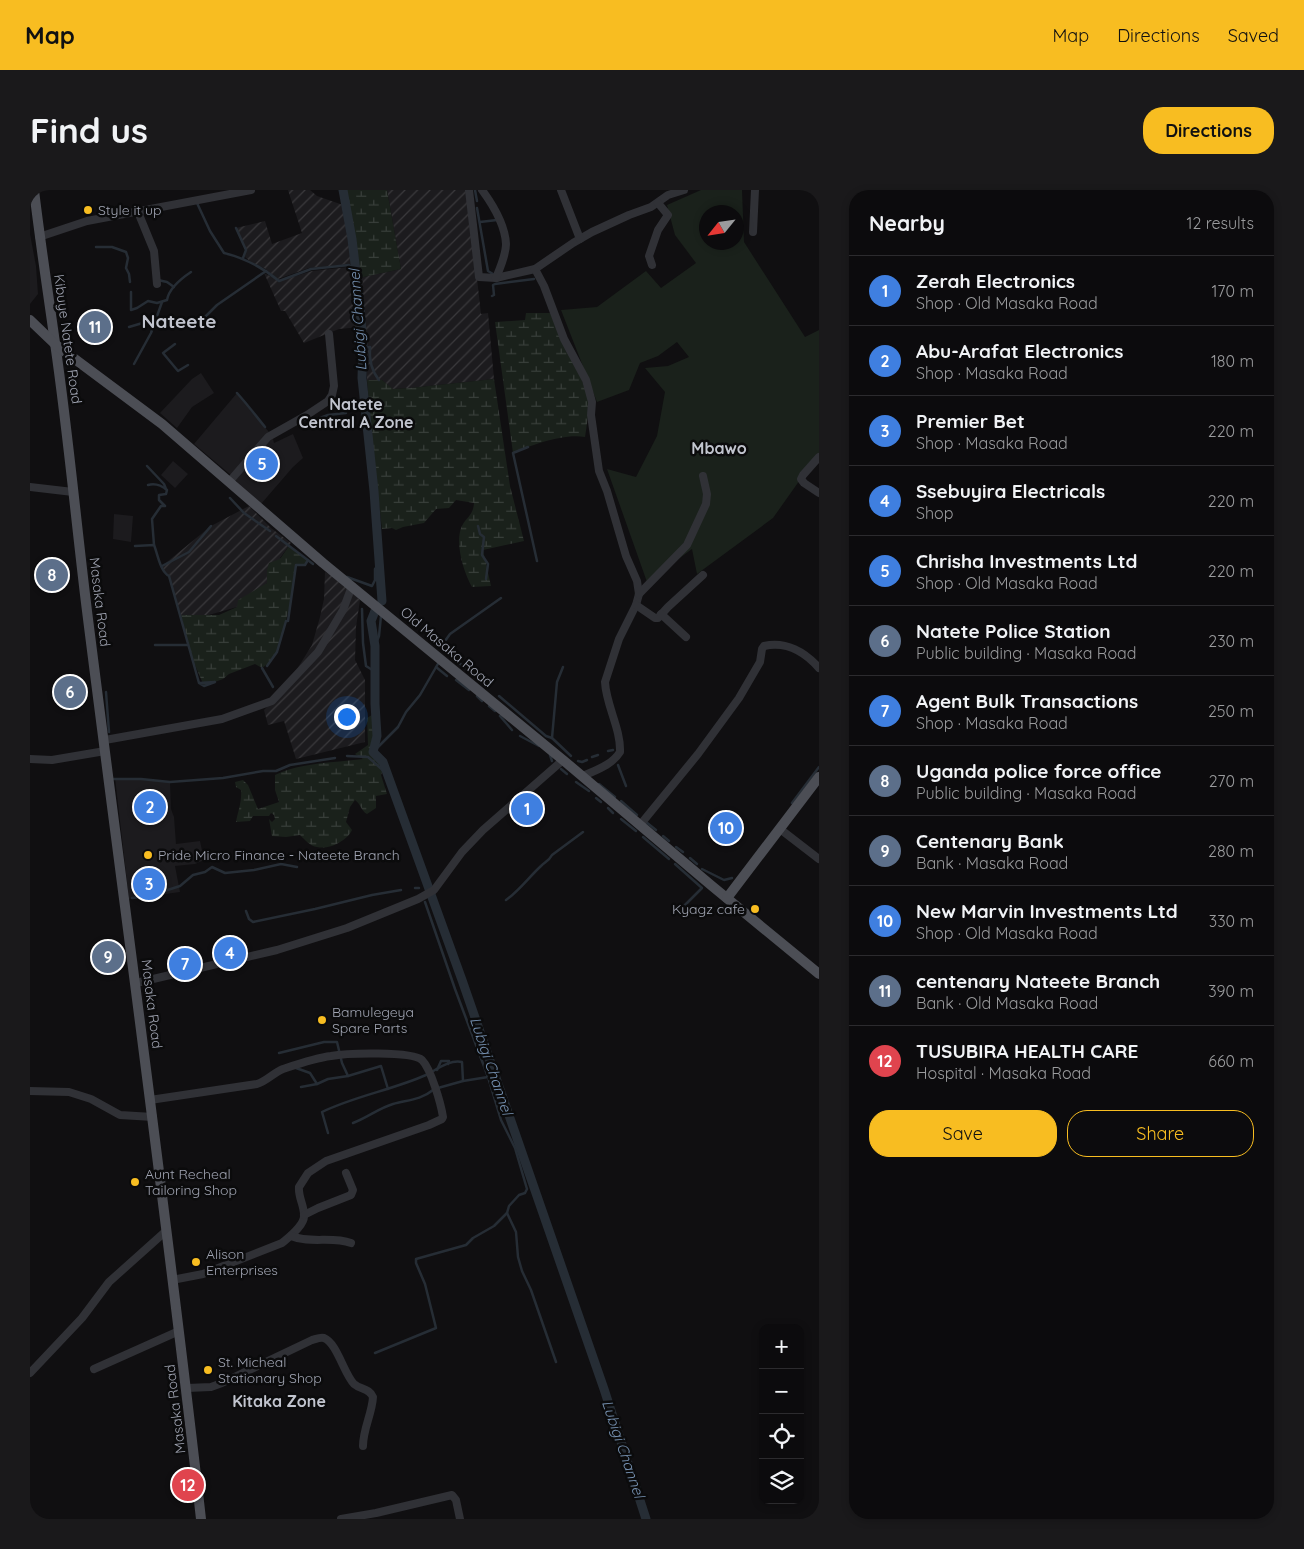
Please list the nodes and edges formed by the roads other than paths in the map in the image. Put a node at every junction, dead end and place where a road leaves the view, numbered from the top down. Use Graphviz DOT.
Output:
graph roads {
  1 [pos="34,190"];
  2 [pos="250,190"];
  3 [pos="470,190"];
  4 [pos="482,190"];
  5 [pos="561,190"];
  6 [pos="684,190"];
  7 [pos="755,190"];
  8 [pos="667,192"];
  9 [pos="658,203"];
  10 [pos="138,212"];
  11 [pos="752,232"];
  12 [pos="40,236"];
  13 [pos="580,239"];
  14 [pos="652,264"];
  15 [pos="535,269"];
  16 [pos="496,278"];
  17 [pos="157,284"];
  18 [pos="30,320"];
  19 [pos="329,334"];
  20 [pos="56,345"];
  21 [pos="819,457"];
  22 [pos="702,476"];
  23 [pos="229,482"];
  24 [pos="30,486"];
  25 [pos="73,492"];
  26 [pos="819,493"];
  27 [pos="703,575"];
  28 [pos="352,586"];
  29 [pos="640,594"];
  30 [pos="636,605"];
  31 [pos="661,614"];
  32 [pos="686,638"];
  33 [pos="819,668"];
  34 [pos="105,746"];
  35 [pos="30,759"];
  36 [pos="564,760"];
  37 [pos="583,776"];
  38 [pos="817,784"];
  39 [pos="640,825"];
  40 [pos="780,829"];
  41 [pos="819,859"];
  42 [pos="727,898"];
  43 [pos="819,974"];
  44 [pos="136,983"];
  45 [pos="30,1091"];
  46 [pos="150,1100"];
  47 [pos="152,1117"];
  48 [pos="346,1173"];
  49 [pos="304,1215"];
  50 [pos="166,1231"];
  51 [pos="291,1236"];
  52 [pos="351,1244"];
  53 [pos="172,1280"];
  54 [pos="179,1331"];
  55 [pos="94,1370"];
  56 [pos="30,1373"];
  57 [pos="187,1388"];
  58 [pos="364,1446"];
  59 [pos="377,1516"];
  60 [pos="201,1519"];
  61 [pos="341,1519"];
  62 [pos="460,1519"];
  1 -- 12 [label="main road, Kibuye Natete Road"];
  2 -- 10 [label="street"];
  3 -- 16 [label="street"];
  4 -- 16 [label="street"];
  5 -- 13 [label="street"];
  6 -- 8 [label="street"];
  7 -- 11 [label="street"];
  8 -- 9 [label="street"];
  9 -- 13 [label="street"];
  9 -- 14 [label="street"];
  10 -- 12 [label="street"];
  10 -- 17 [label="street"];
  12 -- 20 [label="main road, Kibuye Natete Road"];
  13 -- 15 [label="street"];
  15 -- 16 [label="street"];
  15 -- 29 [label="street"];
  18 -- 20 [label="main road, Old Masaka Road"];
  19 -- 23 [label="street"];
  20 -- 23 [label="main road, Old Masaka Road"];
  20 -- 25 [label="main road, Kibuye Natete Road"];
  21 -- 26 [label="street"];
  22 -- 29 [label="street"];
  23 -- 28 [label="main road, Old Masaka Road"];
  24 -- 25 [label="street"];
  25 -- 34 [label="main road, Masaka Road"];
  27 -- 31 [label="street"];
  28 -- 34 [label="street"];
  28 -- 36 [label="main road, Old Masaka Road"];
  29 -- 30 [label="street"];
  30 -- 31 [label="street"];
  30 -- 37 [label="street"];
  31 -- 32 [label="street"];
  33 -- 39 [label="street"];
  34 -- 35 [label="street"];
  34 -- 44 [label="main road, Masaka Road"];
  36 -- 37 [label="main road, Old Masaka Road"];
  36 -- 44 [label="street"];
  37 -- 39 [label="main road, Old Masaka Road"];
  38 -- 40 [label="main road"];
  39 -- 42 [label="main road, Old Masaka Road"];
  40 -- 41 [label="street"];
  40 -- 42 [label="main road"];
  42 -- 43 [label="main road, Old Masaka Road"];
  44 -- 46 [label="main road, Masaka Road"];
  45 -- 47 [label="street"];
  46 -- 47 [label="main road, Masaka Road"];
  46 -- 49 [label="street"];
  47 -- 50 [label="main road, Masaka Road"];
  48 -- 49 [label="street"];
  49 -- 51 [label="street"];
  50 -- 53 [label="main road, Masaka Road"];
  50 -- 56 [label="street"];
  51 -- 52 [label="street"];
  51 -- 53 [label="street"];
  53 -- 54 [label="main road, Masaka Road"];
  54 -- 55 [label="street"];
  54 -- 57 [label="main road, Masaka Road"];
  57 -- 58 [label="street"];
  57 -- 60 [label="main road, Masaka Road"];
  59 -- 61 [label="street"];
  59 -- 62 [label="street"];
}
